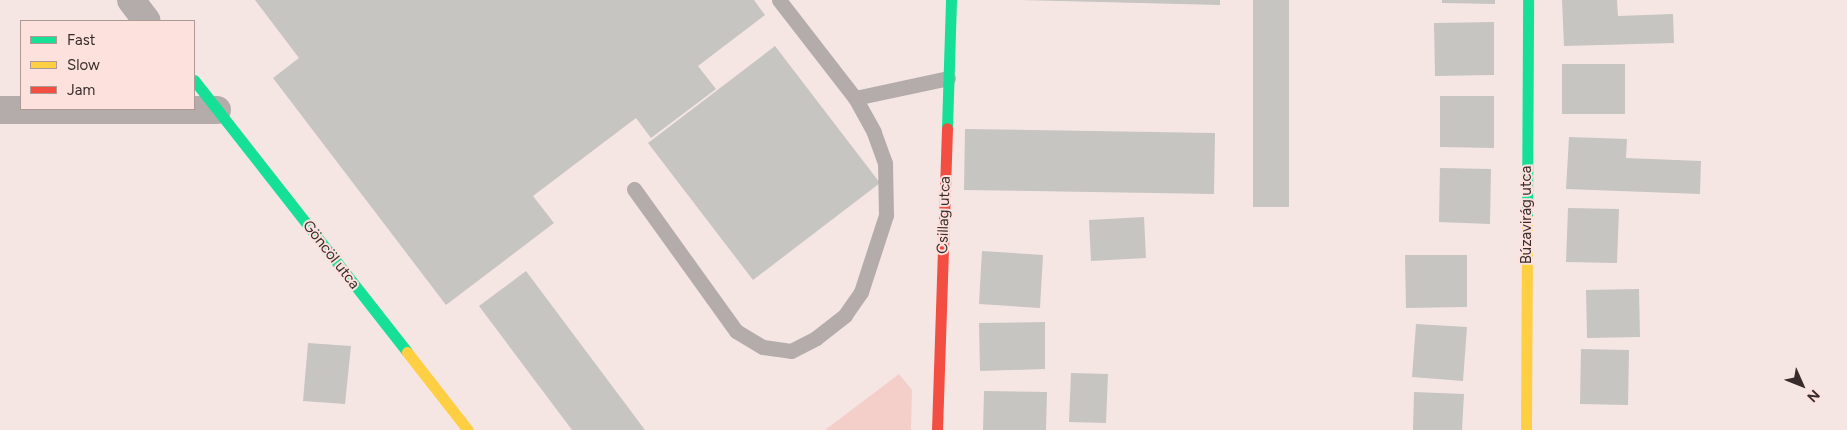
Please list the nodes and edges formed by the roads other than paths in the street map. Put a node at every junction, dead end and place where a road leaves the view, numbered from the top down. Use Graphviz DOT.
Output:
graph roads {
  1 [pos="131,0"];
  2 [pos="779,0"];
  3 [pos="951,0"];
  4 [pos="1528,0"];
  5 [pos="147,20"];
  6 [pos="948,78"];
  7 [pos="195,81"];
  8 [pos="855,98"];
  9 [pos="0,110"];
  10 [pos="217,110"];
  11 [pos="634,189"];
  12 [pos="468,430"];
  13 [pos="937,430"];
  14 [pos="1526,430"];
  1 -- 5 [label="street"];
  2 -- 8 [label="lane"];
  3 -- 6 [label="street, Csillag utca"];
  4 -- 14 [label="street, Búzavirág utca"];
  6 -- 8 [label="lane"];
  6 -- 13 [label="street, Csillag utca"];
  7 -- 10 [label="street, Göncöl utca"];
  8 -- 11 [label="lane"];
  9 -- 10 [label="street"];
  10 -- 12 [label="street, Göncöl utca"];
}
